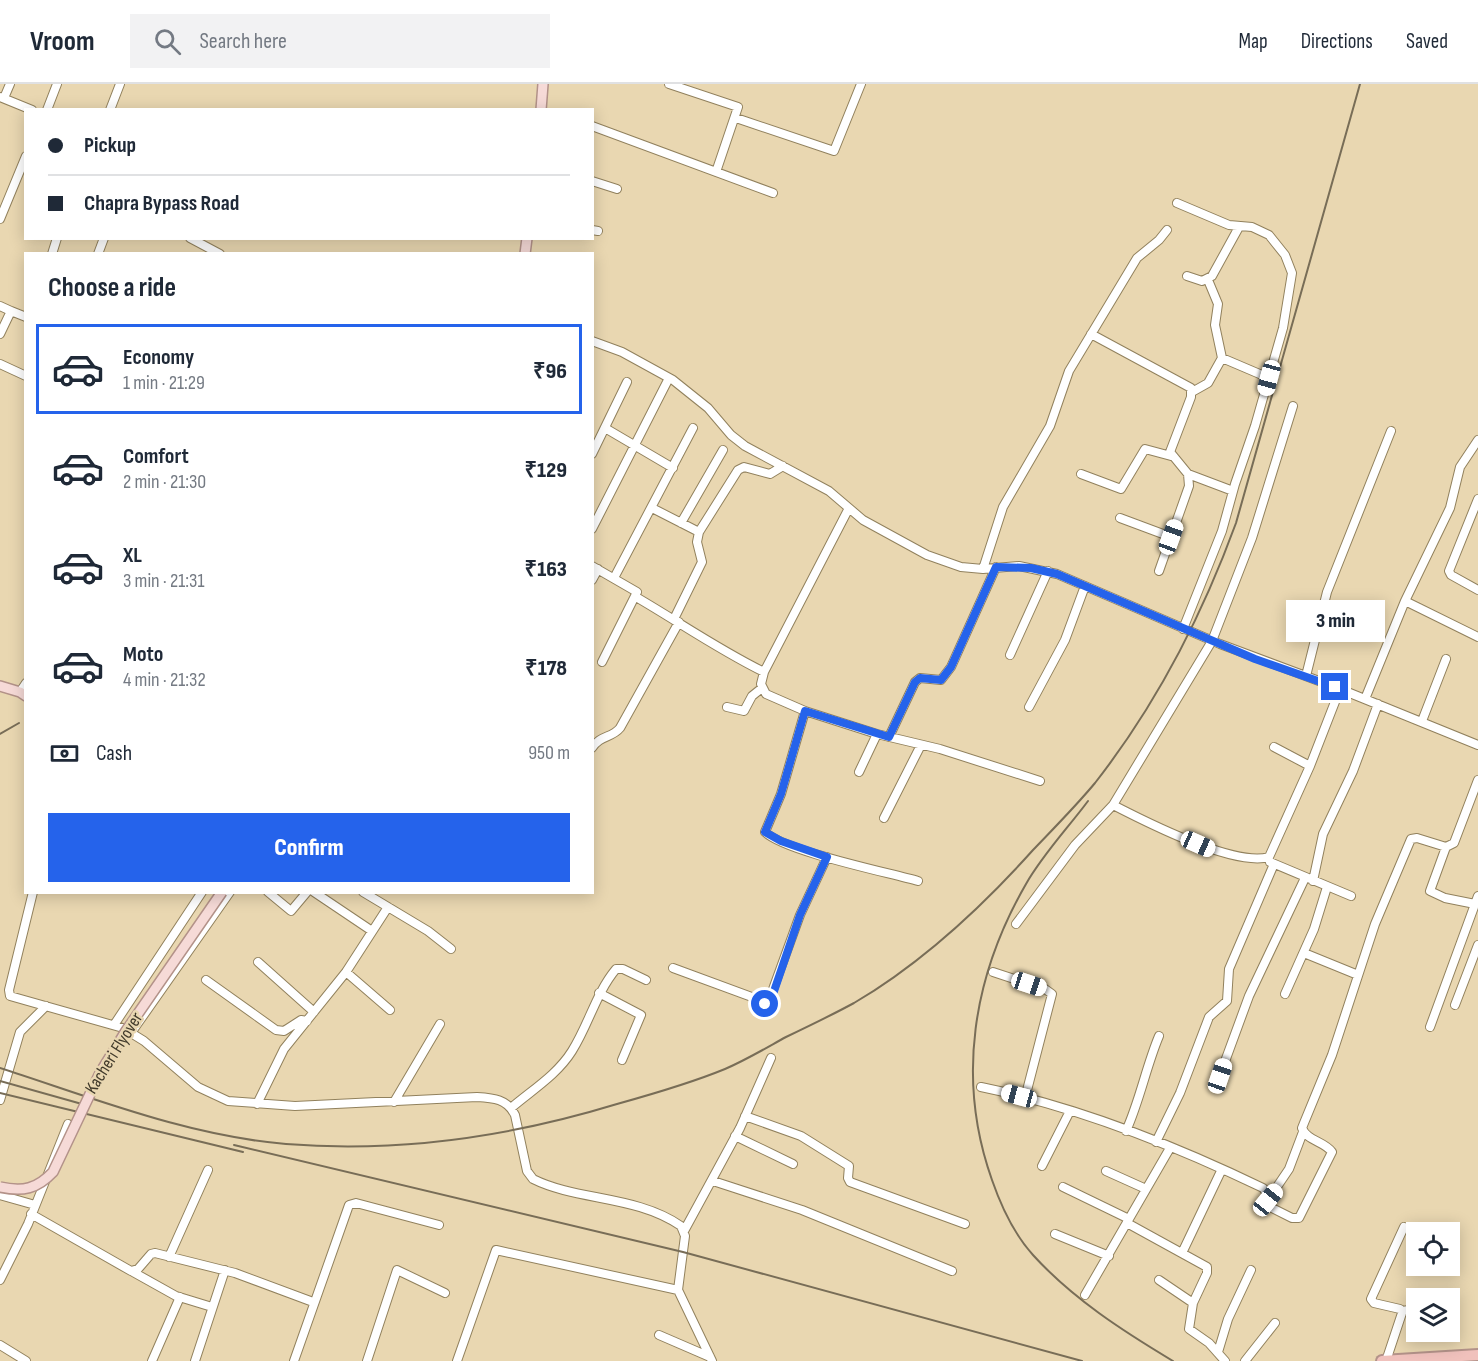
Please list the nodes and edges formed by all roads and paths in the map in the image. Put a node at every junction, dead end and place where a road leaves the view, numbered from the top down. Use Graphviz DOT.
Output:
graph roads {
  1 [pos="10,84"];
  2 [pos="57,84"];
  3 [pos="120,84"];
  4 [pos="543,84"];
  5 [pos="669,84"];
  6 [pos="861,84"];
  7 [pos="2,98"];
  8 [pos="27,108"];
  9 [pos="48,108"];
  10 [pos="111,108"];
  11 [pos="541,108"];
  12 [pos="736,117"];
  13 [pos="594,127"];
  14 [pos="24,161"];
  15 [pos="716,172"];
  16 [pos="594,182"];
  17 [pos="617,189"];
  18 [pos="773,193"];
  19 [pos="1177,204"];
  20 [pos="0,219"];
  21 [pos="1239,227"];
  22 [pos="1167,230"];
  23 [pos="194,240"];
  24 [pos="216,252"];
  25 [pos="1186,276"];
  26 [pos="1208,280"];
  27 [pos="0,306"];
  28 [pos="11,311"];
  29 [pos="24,316"];
  30 [pos="0,334"];
  31 [pos="1091,334"];
  32 [pos="594,342"];
  33 [pos="1222,358"];
  34 [pos="0,364"];
  35 [pos="24,375"];
  36 [pos="669,378"];
  37 [pos="1269,378"];
  38 [pos="627,382"];
  39 [pos="1192,392"];
  40 [pos="1293,406"];
  41 [pos="605,428"];
  42 [pos="693,428"];
  43 [pos="1391,431"];
  44 [pos="1478,440"];
  45 [pos="635,445"];
  46 [pos="594,450"];
  47 [pos="723,450"];
  48 [pos="1171,456"];
  49 [pos="783,466"];
  50 [pos="673,468"];
  51 [pos="1081,474"];
  52 [pos="1188,474"];
  53 [pos="1233,491"];
  54 [pos="1478,499"];
  55 [pos="652,508"];
  56 [pos="849,508"];
  57 [pos="1120,518"];
  58 [pos="681,523"];
  59 [pos="594,525"];
  60 [pos="699,532"];
  61 [pos="1171,537"];
  62 [pos="996,567"];
  63 [pos="595,568"];
  64 [pos="983,569"];
  65 [pos="1159,571"];
  66 [pos="1048,572"];
  67 [pos="614,578"];
  68 [pos="1085,586"];
  69 [pos="1478,590"];
  70 [pos="636,597"];
  71 [pos="1405,602"];
  72 [pos="676,620"];
  73 [pos="1183,629"];
  74 [pos="1478,637"];
  75 [pos="1209,640"];
  76 [pos="1010,655"];
  77 [pos="1446,659"];
  78 [pos="602,662"];
  79 [pos="764,672"];
  80 [pos="1306,676"];
  81 [pos="0,686"];
  82 [pos="762,688"];
  83 [pos="1340,689"];
  84 [pos="24,690"];
  85 [pos="1365,699"];
  86 [pos="1378,704"];
  87 [pos="728,706"];
  88 [pos="1029,706"];
  89 [pos="805,711"];
  90 [pos="1422,721"];
  91 [pos="877,734"];
  92 [pos="889,737"];
  93 [pos="1477,742"];
  94 [pos="594,745"];
  95 [pos="921,745"];
  96 [pos="1274,747"];
  97 [pos="1310,766"];
  98 [pos="859,772"];
  99 [pos="1478,780"];
  100 [pos="1040,781"];
  101 [pos="1113,806"];
  102 [pos="884,818"];
  103 [pos="1446,847"];
  104 [pos="827,857"];
  105 [pos="1263,859"];
  106 [pos="1274,864"];
  107 [pos="1309,879"];
  108 [pos="918,881"];
  109 [pos="1327,887"];
  110 [pos="33,894"];
  111 [pos="201,894"];
  112 [pos="221,894"];
  113 [pos="229,894"];
  114 [pos="270,894"];
  115 [pos="305,894"];
  116 [pos="317,894"];
  117 [pos="366,894"];
  118 [pos="1351,896"];
  119 [pos="1477,900"];
  120 [pos="388,907"];
  121 [pos="1016,924"];
  122 [pos="372,931"];
  123 [pos="1478,945"];
  124 [pos="451,949"];
  125 [pos="1304,953"];
  126 [pos="258,962"];
  127 [pos="674,968"];
  128 [pos="345,972"];
  129 [pos="993,972"];
  130 [pos="1358,975"];
  131 [pos="206,980"];
  132 [pos="646,980"];
  133 [pos="599,993"];
  134 [pos="1285,994"];
  135 [pos="1455,1005"];
  136 [pos="46,1006"];
  137 [pos="390,1010"];
  138 [pos="314,1012"];
  139 [pos="307,1021"];
  140 [pos="114,1024"];
  141 [pos="441,1024"];
  142 [pos="1430,1027"];
  143 [pos="131,1033"];
  144 [pos="1159,1036"];
  145 [pos="771,1058"];
  146 [pos="622,1060"];
  147 [pos="1220,1076"];
  148 [pos="981,1087"];
  149 [pos="1025,1098"];
  150 [pos="0,1100"];
  151 [pos="394,1102"];
  152 [pos="257,1104"];
  153 [pos="511,1108"];
  154 [pos="1070,1111"];
  155 [pos="745,1116"];
  156 [pos="68,1124"];
  157 [pos="1126,1131"];
  158 [pos="1304,1132"];
  159 [pos="735,1136"];
  160 [pos="1156,1142"];
  161 [pos="1170,1148"];
  162 [pos="793,1164"];
  163 [pos="1042,1166"];
  164 [pos="1222,1169"];
  165 [pos="208,1170"];
  166 [pos="1106,1171"];
  167 [pos="712,1181"];
  168 [pos="0,1187"];
  169 [pos="1063,1188"];
  170 [pos="1146,1189"];
  171 [pos="0,1195"];
  172 [pos="1268,1200"];
  173 [pos="35,1205"];
  174 [pos="32,1214"];
  175 [pos="1128,1221"];
  176 [pos="965,1224"];
  177 [pos="439,1225"];
  178 [pos="1404,1227"];
  179 [pos="684,1231"];
  180 [pos="1055,1234"];
  181 [pos="1182,1253"];
  182 [pos="1109,1256"];
  183 [pos="169,1257"];
  184 [pos="225,1270"];
  185 [pos="1251,1270"];
  186 [pos="952,1271"];
  187 [pos="133,1272"];
  188 [pos="0,1280"];
  189 [pos="1159,1280"];
  190 [pos="678,1290"];
  191 [pos="445,1293"];
  192 [pos="1085,1295"];
  193 [pos="180,1297"];
  194 [pos="313,1302"];
  195 [pos="1193,1303"];
  196 [pos="212,1307"];
  197 [pos="1406,1310"];
  198 [pos="1402,1311"];
  199 [pos="1275,1323"];
  200 [pos="659,1335"];
  201 [pos="0,1345"];
  202 [pos="1218,1352"];
  203 [pos="1478,1355"];
  204 [pos="710,1359"];
  205 [pos="26,1361"];
  206 [pos="152,1361"];
  207 [pos="195,1361"];
  208 [pos="294,1361"];
  209 [pos="368,1361"];
  210 [pos="457,1361"];
  211 [pos="1225,1361"];
  212 [pos="1245,1361"];
  213 [pos="1384,1361"];
  1 -- 7 [label="street"];
  2 -- 9 [label="street"];
  3 -- 10 [label="street"];
  4 -- 11 [label="main road"];
  5 -- 12 [label="street"];
  6 -- 12 [label="street"];
  7 -- 8 [label="street"];
  12 -- 15 [label="street"];
  13 -- 15 [label="street"];
  14 -- 20 [label="street"];
  15 -- 18 [label="street"];
  16 -- 17 [label="street"];
  19 -- 21 [label="street"];
  21 -- 26 [label="street"];
  21 -- 37 [label="street"];
  22 -- 31 [label="street"];
  23 -- 24 [label="street"];
  25 -- 26 [label="street"];
  26 -- 33 [label="street"];
  27 -- 28 [label="street"];
  28 -- 29 [label="street"];
  28 -- 30 [label="street"];
  31 -- 39 [label="street"];
  31 -- 64 [label="street"];
  32 -- 36 [label="street"];
  33 -- 37 [label="street"];
  33 -- 39 [label="street"];
  34 -- 35 [label="street"];
  36 -- 45 [label="street"];
  36 -- 49 [label="street"];
  37 -- 53 [label="street"];
  38 -- 41 [label="street"];
  39 -- 48 [label="street"];
  40 -- 75 [label="street"];
  41 -- 45 [label="street"];
  41 -- 46 [label="street"];
  42 -- 50 [label="street"];
  43 -- 80 [label="street"];
  44 -- 71 [label="street"];
  45 -- 50 [label="street"];
  45 -- 59 [label="street"];
  47 -- 58 [label="street"];
  48 -- 51 [label="street"];
  48 -- 52 [label="street"];
  49 -- 56 [label="street"];
  49 -- 60 [label="street"];
  50 -- 55 [label="street"];
  52 -- 53 [label="street"];
  52 -- 61 [label="street"];
  53 -- 73 [label="street"];
  54 -- 69 [label="street"];
  55 -- 58 [label="street"];
  55 -- 67 [label="street"];
  56 -- 64 [label="street"];
  56 -- 79 [label="street"];
  57 -- 61 [label="street"];
  58 -- 60 [label="street"];
  60 -- 72 [label="street"];
  61 -- 65 [label="street"];
  62 -- 64 [label="street"];
  62 -- 66 [label="street"];
  62 -- 92 [label="street"];
  63 -- 67 [label="street"];
  66 -- 68 [label="street"];
  66 -- 76 [label="street"];
  67 -- 70 [label="street"];
  68 -- 73 [label="street"];
  68 -- 88 [label="street"];
  70 -- 72 [label="street"];
  70 -- 78 [label="street"];
  71 -- 74 [label="street"];
  71 -- 85 [label="street"];
  72 -- 79 [label="street"];
  72 -- 94 [label="street"];
  73 -- 75 [label="street"];
  75 -- 80 [label="street"];
  75 -- 101 [label="street"];
  77 -- 90 [label="street"];
  79 -- 82 [label="street"];
  80 -- 83 [label="street"];
  81 -- 84 [label="main road"];
  82 -- 87 [label="street"];
  82 -- 89 [label="street"];
  83 -- 85 [label="street"];
  83 -- 97 [label="street"];
  85 -- 86 [label="street"];
  86 -- 90 [label="street"];
  86 -- 107 [label="street"];
  89 -- 91 [label="street"];
  89 -- 104 [label="street"];
  90 -- 93 [label="street"];
  91 -- 92 [label="street"];
  91 -- 98 [label="street"];
  92 -- 95 [label="street"];
  95 -- 100 [label="street"];
  95 -- 102 [label="street"];
  96 -- 97 [label="street"];
  97 -- 105 [label="street"];
  99 -- 103 [label="street"];
  101 -- 105 [label="street"];
  101 -- 121 [label="street"];
  103 -- 119 [label="street"];
  103 -- 130 [label="street"];
  104 -- 108 [label="street"];
  104 -- 127 [label="street"];
  105 -- 106 [label="street"];
  106 -- 107 [label="street"];
  106 -- 160 [label="street"];
  107 -- 109 [label="street"];
  107 -- 147 [label="street"];
  109 -- 118 [label="street"];
  109 -- 125 [label="street"];
  110 -- 136 [label="street"];
  111 -- 140 [label="street"];
  112 -- 168 [label="main road, Kacheri Flyover, bridge"];
  113 -- 143 [label="street"];
  114 -- 115 [label="street"];
  116 -- 122 [label="street"];
  117 -- 120 [label="street"];
  119 -- 142 [label="street"];
  120 -- 122 [label="street"];
  120 -- 124 [label="street"];
  122 -- 128 [label="street"];
  123 -- 135 [label="street"];
  125 -- 130 [label="street"];
  125 -- 134 [label="street"];
  126 -- 138 [label="street"];
  128 -- 137 [label="street"];
  128 -- 138 [label="street"];
  129 -- 149 [label="street"];
  130 -- 158 [label="street"];
  131 -- 139 [label="street"];
  132 -- 133 [label="street"];
  133 -- 146 [label="street"];
  133 -- 153 [label="street"];
  136 -- 140 [label="street"];
  136 -- 150 [label="street"];
  138 -- 139 [label="street"];
  139 -- 152 [label="street"];
  140 -- 143 [label="street"];
  141 -- 151 [label="street"];
  143 -- 152 [label="street"];
  144 -- 157 [label="street"];
  145 -- 155 [label="street"];
  148 -- 149 [label="street"];
  149 -- 154 [label="street"];
  151 -- 152 [label="street"];
  151 -- 153 [label="street"];
  153 -- 179 [label="street"];
  154 -- 157 [label="street"];
  154 -- 163 [label="street"];
  155 -- 159 [label="street"];
  155 -- 176 [label="street"];
  156 -- 173 [label="street"];
  157 -- 160 [label="street"];
  158 -- 172 [label="street"];
  158 -- 172 [label="street"];
  159 -- 162 [label="street"];
  159 -- 167 [label="street"];
  160 -- 161 [label="street"];
  161 -- 164 [label="street"];
  161 -- 170 [label="street"];
  164 -- 172 [label="street"];
  164 -- 181 [label="street"];
  165 -- 183 [label="street"];
  166 -- 170 [label="street"];
  167 -- 179 [label="street"];
  167 -- 186 [label="street"];
  169 -- 175 [label="street"];
  170 -- 175 [label="street"];
  171 -- 173 [label="street"];
  173 -- 174 [label="street"];
  174 -- 187 [label="street"];
  174 -- 188 [label="street"];
  175 -- 181 [label="street"];
  175 -- 182 [label="street"];
  177 -- 194 [label="street"];
  178 -- 198 [label="street"];
  179 -- 190 [label="street"];
  180 -- 182 [label="street"];
  181 -- 195 [label="street"];
  182 -- 192 [label="street"];
  183 -- 184 [label="street"];
  183 -- 187 [label="street"];
  184 -- 194 [label="street"];
  184 -- 196 [label="street"];
  185 -- 202 [label="street"];
  187 -- 193 [label="street"];
  189 -- 195 [label="street"];
  190 -- 204 [label="street"];
  190 -- 210 [label="street"];
  191 -- 209 [label="street"];
  193 -- 196 [label="street"];
  193 -- 206 [label="street"];
  194 -- 208 [label="street"];
  195 -- 202 [label="street"];
  196 -- 207 [label="street"];
  197 -- 198 [label="street"];
  198 -- 213 [label="street"];
  199 -- 212 [label="street"];
  200 -- 204 [label="street"];
  201 -- 205 [label="street"];
  202 -- 211 [label="street"];
  203 -- 213 [label="highway"];
}
